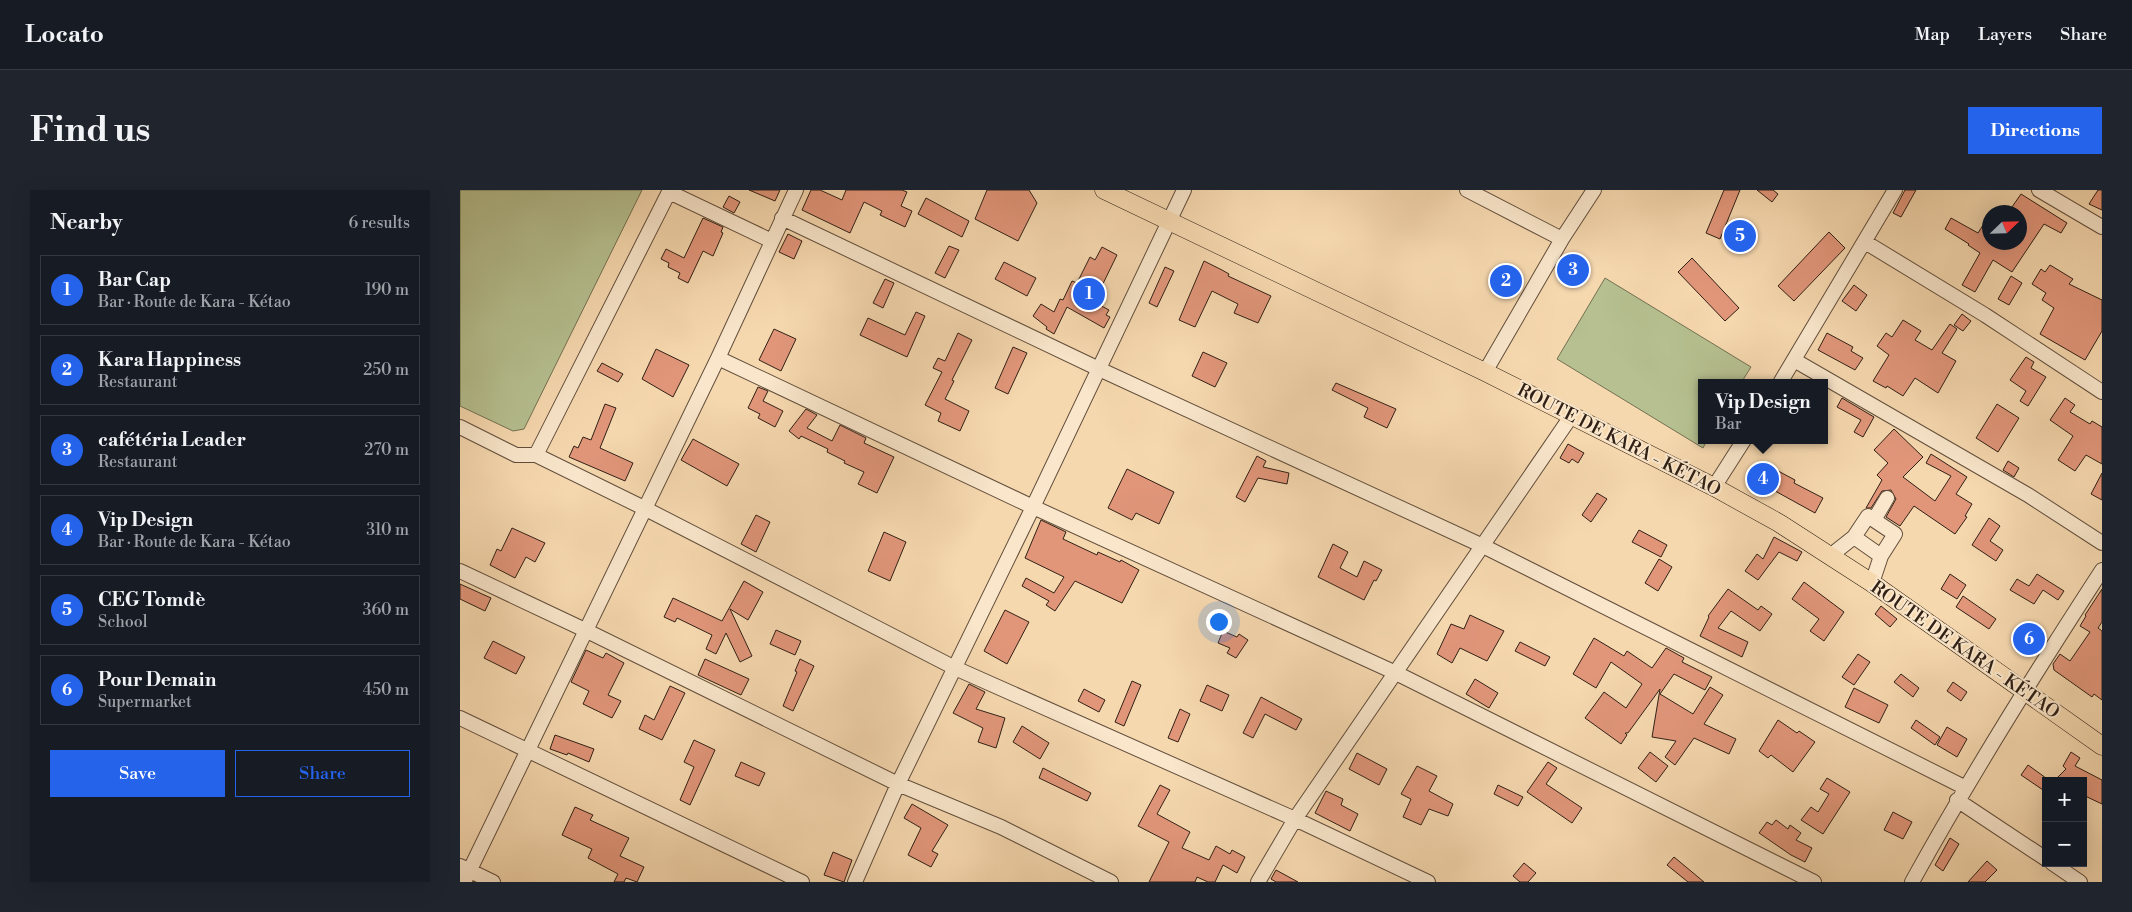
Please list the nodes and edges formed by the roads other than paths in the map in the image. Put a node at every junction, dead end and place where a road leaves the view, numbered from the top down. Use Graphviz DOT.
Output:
graph roads {
  1 [pos="796,190"];
  2 [pos="1104,190"];
  3 [pos="1184,190"];
  4 [pos="1467,190"];
  5 [pos="1594,190"];
  6 [pos="1895,190"];
  7 [pos="2038,190"];
  8 [pos="670,191"];
  9 [pos="782,218"];
  10 [pos="1169,221"];
  11 [pos="2102,227"];
  12 [pos="1562,239"];
  13 [pos="772,241"];
  14 [pos="1865,242"];
  15 [pos="718,358"];
  16 [pos="1794,360"];
  17 [pos="1099,369"];
  18 [pos="1486,372"];
  19 [pos="1782,379"];
  20 [pos="1827,379"];
  21 [pos="1828,380"];
  22 [pos="2102,392"];
  23 [pos="1572,416"];
  24 [pos="460,428"];
  25 [pos="1741,444"];
  26 [pos="536,455"];
  27 [pos="1714,487"];
  28 [pos="1887,498"];
  29 [pos="644,508"];
  30 [pos="1033,508"];
  31 [pos="1874,520"];
  32 [pos="1854,537"];
  33 [pos="2102,543"];
  34 [pos="1483,546"];
  35 [pos="1830,556"];
  36 [pos="1881,556"];
  37 [pos="2102,570"];
  38 [pos="460,571"];
  39 [pos="1872,583"];
  40 [pos="585,630"];
  41 [pos="955,668"];
  42 [pos="1396,673"];
  43 [pos="2023,692"];
  44 [pos="460,718"];
  45 [pos="2102,746"];
  46 [pos="528,749"];
  47 [pos="898,784"];
  48 [pos="1964,787"];
  49 [pos="1958,800"];
  50 [pos="1295,820"];
  51 [pos="2042,856"];
  52 [pos="2058,867"];
  53 [pos="464,873"];
  54 [pos="493,882"];
  55 [pos="802,882"];
  56 [pos="855,882"];
  57 [pos="1111,882"];
  58 [pos="1258,882"];
  59 [pos="1428,882"];
  60 [pos="1814,882"];
  61 [pos="1912,882"];
  62 [pos="2080,882"];
  1 -- 9 [label="street"];
  2 -- 10 [label="main road, ROUTE DE KARA - KÉTAO"];
  3 -- 10 [label="street"];
  4 -- 12 [label="street"];
  5 -- 12 [label="street"];
  6 -- 14 [label="street"];
  7 -- 11 [label="street"];
  8 -- 13 [label="street"];
  8 -- 26 [label="street"];
  9 -- 13 [label="street"];
  9 -- 17 [label="street"];
  10 -- 17 [label="street"];
  10 -- 18 [label="main road, ROUTE DE KARA - KÉTAO"];
  12 -- 18 [label="street"];
  13 -- 15 [label="street"];
  14 -- 16 [label="street"];
  14 -- 22 [label="street"];
  15 -- 29 [label="street"];
  15 -- 30 [label="street"];
  16 -- 19 [label="street"];
  16 -- 20 [label="street"];
  17 -- 30 [label="street"];
  17 -- 34 [label="street"];
  18 -- 23 [label="main road, ROUTE DE KARA - KÉTAO"];
  21 -- 33 [label="street"];
  23 -- 27 [label="main road, ROUTE DE KARA - KÉTAO"];
  23 -- 34 [label="street"];
  24 -- 26 [label="street"];
  25 -- 27 [label="street"];
  26 -- 29 [label="street"];
  27 -- 35 [label="main road, ROUTE DE KARA - KÉTAO"];
  28 -- 31 [label="street"];
  29 -- 40 [label="street"];
  29 -- 41 [label="street"];
  30 -- 41 [label="street"];
  30 -- 42 [label="street"];
  31 -- 32 [label="street"];
  31 -- 36 [label="street"];
  32 -- 35 [label="street"];
  32 -- 36 [label="street"];
  34 -- 42 [label="street"];
  34 -- 48 [label="street"];
  35 -- 39 [label="main road, ROUTE DE KARA - KÉTAO"];
  36 -- 39 [label="street"];
  37 -- 43 [label="street"];
  38 -- 40 [label="street"];
  39 -- 43 [label="main road, ROUTE DE KARA - KÉTAO"];
  40 -- 46 [label="street"];
  40 -- 47 [label="street"];
  41 -- 47 [label="street"];
  41 -- 50 [label="street"];
  42 -- 50 [label="street"];
  42 -- 60 [label="street"];
  43 -- 45 [label="main road, ROUTE DE KARA - KÉTAO"];
  43 -- 48 [label="street"];
  44 -- 46 [label="street"];
  46 -- 53 [label="street"];
  46 -- 55 [label="street"];
  47 -- 56 [label="street"];
  47 -- 57 [label="street"];
  48 -- 49 [label="street"];
  49 -- 51 [label="street"];
  49 -- 61 [label="street"];
  50 -- 58 [label="street"];
  50 -- 59 [label="street"];
  52 -- 62 [label="street"];
  53 -- 54 [label="street"];
}
